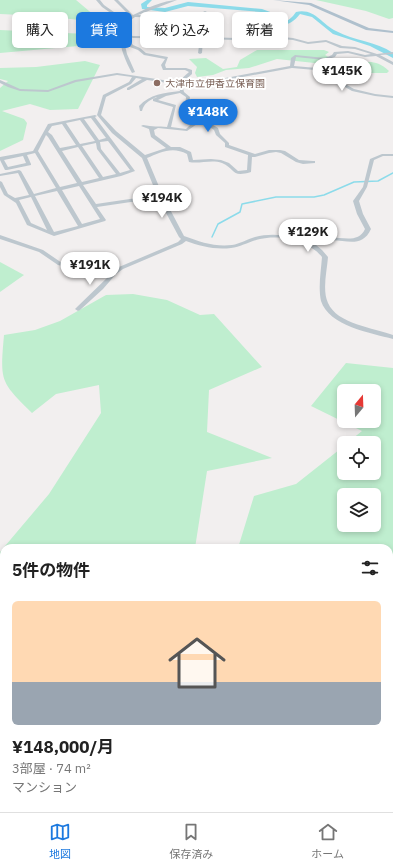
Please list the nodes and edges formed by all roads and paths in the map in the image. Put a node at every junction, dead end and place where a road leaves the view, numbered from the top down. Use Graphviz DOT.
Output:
graph roads {
  1 [pos="98,0"];
  2 [pos="116,0"];
  3 [pos="175,0"];
  4 [pos="275,0"];
  5 [pos="112,12"];
  6 [pos="133,16"];
  7 [pos="140,16"];
  8 [pos="393,32"];
  9 [pos="224,39"];
  10 [pos="123,48"];
  11 [pos="132,48"];
  12 [pos="200,48"];
  13 [pos="200,53"];
  14 [pos="393,53"];
  15 [pos="377,55"];
  16 [pos="393,64"];
  17 [pos="292,67"];
  18 [pos="133,72"];
  19 [pos="134,78"];
  20 [pos="147,78"];
  21 [pos="0,80"];
  22 [pos="182,90"];
  23 [pos="166,94"];
  24 [pos="106,95"];
  25 [pos="393,97"];
  26 [pos="141,110"];
  27 [pos="99,115"];
  28 [pos="92,116"];
  29 [pos="81,118"];
  30 [pos="203,121"];
  31 [pos="63,122"];
  32 [pos="143,126"];
  33 [pos="169,128"];
  34 [pos="151,129"];
  35 [pos="46,133"];
  36 [pos="109,139"];
  37 [pos="98,141"];
  38 [pos="79,145"];
  39 [pos="169,148"];
  40 [pos="58,150"];
  41 [pos="36,151"];
  42 [pos="24,154"];
  43 [pos="250,155"];
  44 [pos="393,155"];
  45 [pos="13,156"];
  46 [pos="144,157"];
  47 [pos="1,159"];
  48 [pos="313,162"];
  49 [pos="18,166"];
  50 [pos="0,175"];
  51 [pos="119,175"];
  52 [pos="102,179"];
  53 [pos="0,182"];
  54 [pos="80,184"];
  55 [pos="58,189"];
  56 [pos="32,196"];
  57 [pos="160,196"];
  58 [pos="14,200"];
  59 [pos="94,206"];
  60 [pos="81,227"];
  61 [pos="52,233"];
  62 [pos="0,237"];
  63 [pos="185,238"];
  64 [pos="315,244"];
  65 [pos="114,273"];
  66 [pos="78,309"];
  67 [pos="393,338"];
  1 -- 5 [label="street"];
  2 -- 6 [label="street"];
  3 -- 6 [label="street"];
  4 -- 8 [label="main road"];
  6 -- 7 [label="street"];
  9 -- 15 [label="street"];
  10 -- 18 [label="street"];
  11 -- 22 [label="street"];
  12 -- 13 [label="street"];
  14 -- 15 [label="street"];
  15 -- 16 [label="street"];
  15 -- 17 [label="street"];
  17 -- 22 [label="street"];
  17 -- 25 [label="street"];
  19 -- 24 [label="street"];
  20 -- 21 [label="street"];
  20 -- 22 [label="street"];
  20 -- 24 [label="street"];
  22 -- 23 [label="street"];
  22 -- 30 [label="street"];
  23 -- 26 [label="street"];
  23 -- 33 [label="street"];
  24 -- 27 [label="street"];
  27 -- 28 [label="street"];
  27 -- 46 [label="street"];
  28 -- 29 [label="street"];
  28 -- 36 [label="street"];
  29 -- 31 [label="street"];
  29 -- 37 [label="street"];
  30 -- 33 [label="street"];
  30 -- 43 [label="street"];
  31 -- 35 [label="street"];
  31 -- 38 [label="street"];
  32 -- 34 [label="street"];
  33 -- 34 [label="street"];
  34 -- 39 [label="street"];
  35 -- 40 [label="street"];
  35 -- 41 [label="street"];
  36 -- 37 [label="street"];
  36 -- 51 [label="street"];
  37 -- 38 [label="street"];
  37 -- 51 [label="street"];
  38 -- 40 [label="street"];
  38 -- 52 [label="street"];
  39 -- 43 [label="street"];
  39 -- 46 [label="street"];
  40 -- 54 [label="street"];
  41 -- 42 [label="street"];
  41 -- 55 [label="street"];
  42 -- 45 [label="street"];
  42 -- 49 [label="street"];
  43 -- 48 [label="street"];
  44 -- 64 [label="street"];
  45 -- 47 [label="street"];
  45 -- 49 [label="street"];
  46 -- 57 [label="street"];
  47 -- 49 [label="street"];
  50 -- 56 [label="street"];
  51 -- 52 [label="street"];
  52 -- 54 [label="street"];
  53 -- 58 [label="street"];
  54 -- 55 [label="street"];
  54 -- 59 [label="street"];
  55 -- 56 [label="street"];
  55 -- 60 [label="street"];
  56 -- 58 [label="street"];
  56 -- 61 [label="street"];
  57 -- 59 [label="street"];
  57 -- 63 [label="street"];
  58 -- 61 [label="street"];
  59 -- 60 [label="street"];
  60 -- 61 [label="street"];
  62 -- 65 [label="street"];
  63 -- 65 [label="street"];
  63 -- 67 [label="street"];
  65 -- 66 [label="street"];
}
